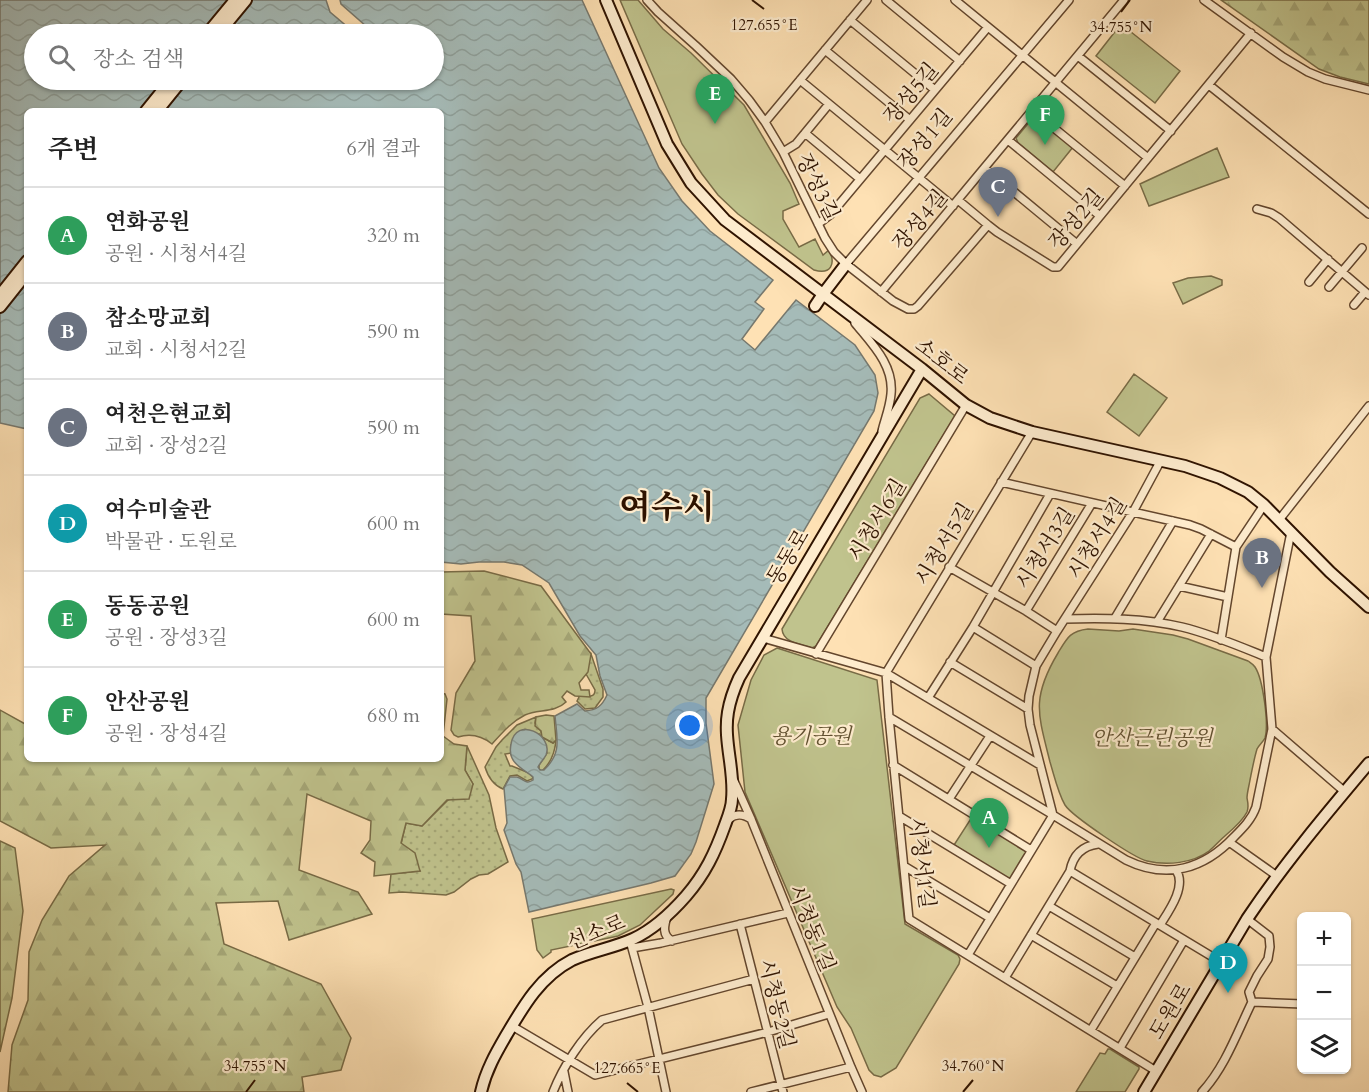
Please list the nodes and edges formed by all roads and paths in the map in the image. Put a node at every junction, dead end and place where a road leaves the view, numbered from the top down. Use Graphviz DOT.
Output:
graph roads {
  1 [pos="235,0"];
  2 [pos="246,0"];
  3 [pos="606,0"];
  4 [pos="647,0"];
  5 [pos="867,0"];
  6 [pos="886,0"];
  7 [pos="955,0"];
  8 [pos="1069,0"];
  9 [pos="1124,0"];
  10 [pos="1204,0"];
  11 [pos="850,20"];
  12 [pos="215,24"];
  13 [pos="226,24"];
  14 [pos="988,27"];
  15 [pos="1251,33"];
  16 [pos="825,50"];
  17 [pos="1022,55"];
  18 [pos="1078,56"];
  19 [pos="960,61"];
  20 [pos="800,80"];
  21 [pos="1055,83"];
  22 [pos="1209,85"];
  23 [pos="163,90"];
  24 [pos="174,90"];
  25 [pos="935,90"];
  26 [pos="1369,90"];
  27 [pos="829,104"];
  28 [pos="148,108"];
  29 [pos="159,108"];
  30 [pos="1032,110"];
  31 [pos="910,120"];
  32 [pos="765,122"];
  33 [pos="1171,130"];
  34 [pos="806,133"];
  35 [pos="1008,140"];
  36 [pos="885,150"];
  37 [pos="783,152"];
  38 [pos="1148,158"];
  39 [pos="985,168"];
  40 [pos="918,178"];
  41 [pos="860,179"];
  42 [pos="1125,186"];
  43 [pos="955,203"];
  44 [pos="1257,209"];
  45 [pos="1369,214"];
  46 [pos="1100,216"];
  47 [pos="818,224"];
  48 [pos="988,225"];
  49 [pos="1077,244"];
  50 [pos="1362,248"];
  51 [pos="1328,259"];
  52 [pos="846,264"];
  53 [pos="24,265"];
  54 [pos="1342,272"];
  55 [pos="24,277"];
  56 [pos="1309,282"];
  57 [pos="1329,287"];
  58 [pos="881,292"];
  59 [pos="1367,293"];
  60 [pos="823,294"];
  61 [pos="0,295"];
  62 [pos="1354,305"];
  63 [pos="815,306"];
  64 [pos="0,307"];
  65 [pos="846,312"];
  66 [pos="922,369"];
  67 [pos="966,405"];
  68 [pos="1369,406"];
  69 [pos="1032,432"];
  70 [pos="878,443"];
  71 [pos="1161,460"];
  72 [pos="1001,482"];
  73 [pos="1050,494"];
  74 [pos="1092,503"];
  75 [pos="1264,505"];
  76 [pos="1133,512"];
  77 [pos="1280,520"];
  78 [pos="1173,521"];
  79 [pos="1291,532"];
  80 [pos="1211,534"];
  81 [pos="1236,547"];
  82 [pos="949,567"];
  83 [pos="1179,586"];
  84 [pos="993,592"];
  85 [pos="1228,597"];
  86 [pos="1369,607"];
  87 [pos="1026,611"];
  88 [pos="1115,618"];
  89 [pos="1065,619"];
  90 [pos="1157,622"];
  91 [pos="973,627"];
  92 [pos="1057,631"];
  93 [pos="763,638"];
  94 [pos="1221,640"];
  95 [pos="816,654"];
  96 [pos="1266,657"];
  97 [pos="951,662"];
  98 [pos="1036,666"];
  99 [pos="886,673"];
  100 [pos="928,698"];
  101 [pos="1028,709"];
  102 [pos="888,717"];
  103 [pos="1272,729"];
  104 [pos="990,736"];
  105 [pos="1369,763"];
  106 [pos="893,765"];
  107 [pos="1040,765"];
  108 [pos="970,766"];
  109 [pos="732,776"];
  110 [pos="1345,792"];
  111 [pos="949,799"];
  112 [pos="1053,814"];
  113 [pos="899,816"];
  114 [pos="751,819"];
  115 [pos="726,820"];
  116 [pos="1229,842"];
  117 [pos="1098,844"];
  118 [pos="1031,850"];
  119 [pos="904,866"];
  120 [pos="1176,870"];
  121 [pos="1070,871"];
  122 [pos="1277,876"];
  123 [pos="1011,884"];
  124 [pos="1049,906"];
  125 [pos="788,913"];
  126 [pos="668,914"];
  127 [pos="990,918"];
  128 [pos="1247,919"];
  129 [pos="740,924"];
  130 [pos="1158,924"];
  131 [pos="1031,935"];
  132 [pos="1184,940"];
  133 [pos="672,941"];
  134 [pos="631,944"];
  135 [pos="968,955"];
  136 [pos="1135,957"];
  137 [pos="1221,962"];
  138 [pos="1005,978"];
  139 [pos="754,980"];
  140 [pos="1117,986"];
  141 [pos="1252,1002"];
  142 [pos="1297,1004"];
  143 [pos="648,1007"];
  144 [pos="830,1014"];
  145 [pos="512,1026"];
  146 [pos="1091,1030"];
  147 [pos="768,1032"];
  148 [pos="1120,1048"];
  149 [pos="571,1060"];
  150 [pos="660,1060"];
  151 [pos="851,1067"];
  152 [pos="564,1071"];
  153 [pos="1156,1071"];
  154 [pos="781,1088"];
  155 [pos="482,1092"];
  156 [pos="553,1092"];
  157 [pos="568,1092"];
  158 [pos="666,1092"];
  159 [pos="751,1092"];
  160 [pos="862,1092"];
  161 [pos="1144,1092"];
  162 [pos="1202,1092"];
  1 -- 12 [label="street"];
  2 -- 13 [label="street"];
  3 -- 60 [label="street, 소호로"];
  4 -- 32 [label="street, 장성3길"];
  5 -- 11 [label="street"];
  6 -- 19 [label="street"];
  7 -- 14 [label="street"];
  8 -- 17 [label="street, 장성1길"];
  9 -- 18 [label="street, 장성4길"];
  10 -- 15 [label="street"];
  11 -- 16 [label="street"];
  11 -- 25 [label="street"];
  14 -- 17 [label="street"];
  14 -- 19 [label="street, 장성5길"];
  15 -- 22 [label="street, 장성2길"];
  15 -- 26 [label="street"];
  16 -- 20 [label="street"];
  16 -- 31 [label="street"];
  17 -- 21 [label="street"];
  17 -- 40 [label="street, 장성1길"];
  18 -- 21 [label="street, 장성4길"];
  18 -- 33 [label="street"];
  19 -- 25 [label="street, 장성5길"];
  20 -- 27 [label="street"];
  20 -- 32 [label="street"];
  21 -- 30 [label="street, 장성4길"];
  21 -- 38 [label="street"];
  22 -- 33 [label="street, 장성2길"];
  22 -- 45 [label="street"];
  23 -- 28 [label="street"];
  24 -- 29 [label="street"];
  25 -- 31 [label="street, 장성5길"];
  27 -- 34 [label="street"];
  27 -- 36 [label="street"];
  30 -- 35 [label="street, 장성4길"];
  30 -- 42 [label="street"];
  31 -- 36 [label="street, 장성5길"];
  32 -- 37 [label="street, 장성3길"];
  33 -- 38 [label="street, 장성2길"];
  34 -- 37 [label="street"];
  34 -- 41 [label="street"];
  35 -- 39 [label="street, 장성4길"];
  35 -- 46 [label="street"];
  36 -- 40 [label="street"];
  36 -- 41 [label="street, 장성5길"];
  37 -- 47 [label="street, 장성3길"];
  38 -- 42 [label="street, 장성2길"];
  39 -- 43 [label="street, 장성4길"];
  39 -- 49 [label="street"];
  40 -- 43 [label="street"];
  40 -- 52 [label="street, 장성1길"];
  41 -- 47 [label="street, 장성5길"];
  42 -- 46 [label="street, 장성2길"];
  43 -- 48 [label="street"];
  43 -- 58 [label="street, 장성4길"];
  44 -- 51 [label="street"];
  46 -- 49 [label="street, 장성2길"];
  47 -- 52 [label="street, 장성3길"];
  48 -- 49 [label="street, 장성2길"];
  48 -- 58 [label="street"];
  50 -- 54 [label="street"];
  51 -- 54 [label="street"];
  51 -- 56 [label="street"];
  52 -- 58 [label="street"];
  52 -- 60 [label="street, 장성1길"];
  53 -- 61 [label="street"];
  54 -- 57 [label="street"];
  54 -- 59 [label="street"];
  55 -- 64 [label="street"];
  59 -- 62 [label="street"];
  60 -- 63 [label="street, 장성1길"];
  60 -- 65 [label="street, 소호로"];
  65 -- 66 [label="street, 소호로"];
  65 -- 70 [label="street"];
  66 -- 67 [label="street, 소호로"];
  66 -- 70 [label="street, 동동로"];
  67 -- 69 [label="street, 소호로"];
  67 -- 95 [label="street, 시청서6길"];
  68 -- 77 [label="street"];
  69 -- 71 [label="street, 소호로"];
  69 -- 72 [label="street, 시청서5길"];
  70 -- 93 [label="street, 동동로"];
  71 -- 75 [label="street, 소호로"];
  71 -- 76 [label="street, 시청서4길"];
  72 -- 73 [label="street, 시청서3길"];
  72 -- 82 [label="street, 시청서5길"];
  73 -- 74 [label="street, 시청서3길"];
  73 -- 84 [label="street, 시청서3길"];
  74 -- 76 [label="street, 시청서3길"];
  74 -- 87 [label="street, 시청서3길"];
  75 -- 77 [label="street, 소호로"];
  75 -- 81 [label="street"];
  76 -- 78 [label="street, 시청서3길"];
  76 -- 89 [label="street, 시청서4길"];
  77 -- 79 [label="street, 소호로"];
  78 -- 80 [label="street, 시청서3길"];
  78 -- 88 [label="street"];
  79 -- 86 [label="street, 소호로"];
  79 -- 96 [label="street"];
  80 -- 81 [label="street, 시청서3길"];
  80 -- 83 [label="street"];
  81 -- 85 [label="street"];
  82 -- 84 [label="street"];
  82 -- 99 [label="street, 시청서5길"];
  83 -- 85 [label="street"];
  83 -- 90 [label="street"];
  84 -- 87 [label="street"];
  84 -- 91 [label="street"];
  85 -- 94 [label="street"];
  87 -- 92 [label="street"];
  88 -- 89 [label="street"];
  88 -- 90 [label="street"];
  89 -- 92 [label="street, 시청서4길"];
  90 -- 94 [label="street"];
  91 -- 97 [label="street"];
  91 -- 98 [label="street"];
  92 -- 98 [label="street, 시청서4길"];
  93 -- 95 [label="street"];
  93 -- 109 [label="street, 동동로"];
  94 -- 96 [label="street"];
  95 -- 99 [label="street"];
  96 -- 103 [label="street"];
  97 -- 100 [label="street"];
  97 -- 101 [label="street"];
  98 -- 101 [label="street, 시청서4길"];
  99 -- 100 [label="street"];
  99 -- 102 [label="street, 시청서1길"];
  100 -- 104 [label="street"];
  101 -- 107 [label="street, 시청서4길"];
  102 -- 106 [label="street, 시청서1길"];
  102 -- 108 [label="street"];
  103 -- 110 [label="street"];
  103 -- 116 [label="street"];
  104 -- 107 [label="street"];
  104 -- 108 [label="street"];
  105 -- 110 [label="street, 도원로"];
  106 -- 111 [label="street"];
  106 -- 113 [label="street, 시청서1길"];
  107 -- 112 [label="street, 시청서4길"];
  108 -- 111 [label="street"];
  108 -- 112 [label="street"];
  109 -- 114 [label="street, 시청동1길"];
  109 -- 115 [label="street, 선소로"];
  110 -- 122 [label="street, 도원로"];
  111 -- 118 [label="street"];
  112 -- 117 [label="street"];
  112 -- 118 [label="street"];
  113 -- 119 [label="street, 시청서1길"];
  113 -- 123 [label="street"];
  114 -- 115 [label="street"];
  114 -- 125 [label="street, 시청동1길"];
  115 -- 126 [label="street, 선소로"];
  116 -- 120 [label="street"];
  116 -- 122 [label="street"];
  117 -- 120 [label="street"];
  117 -- 121 [label="street"];
  118 -- 123 [label="street"];
  119 -- 127 [label="street"];
  119 -- 135 [label="street, 시청서1길"];
  120 -- 130 [label="street"];
  121 -- 124 [label="street"];
  121 -- 130 [label="street"];
  122 -- 128 [label="street, 도원로"];
  123 -- 127 [label="street"];
  124 -- 131 [label="street"];
  124 -- 136 [label="street"];
  125 -- 129 [label="street"];
  125 -- 144 [label="street, 시청동1길"];
  126 -- 133 [label="street"];
  126 -- 134 [label="street, 선소로"];
  127 -- 135 [label="street"];
  128 -- 137 [label="street, 도원로"];
  128 -- 141 [label="street"];
  129 -- 133 [label="street"];
  129 -- 139 [label="street, 시청동2길"];
  130 -- 132 [label="street"];
  130 -- 136 [label="street"];
  131 -- 138 [label="street"];
  131 -- 140 [label="street"];
  132 -- 137 [label="street"];
  132 -- 148 [label="street"];
  133 -- 134 [label="street"];
  134 -- 143 [label="street"];
  134 -- 145 [label="street, 선소로"];
  135 -- 138 [label="street, 시청서1길"];
  136 -- 140 [label="street"];
  137 -- 153 [label="street, 도원로"];
  138 -- 146 [label="street, 시청서1길"];
  139 -- 143 [label="street"];
  139 -- 147 [label="street, 시청동2길"];
  140 -- 146 [label="street"];
  141 -- 142 [label="street"];
  141 -- 162 [label="street"];
  143 -- 149 [label="street"];
  143 -- 150 [label="street"];
  144 -- 147 [label="street"];
  144 -- 151 [label="street, 시청동1길"];
  145 -- 149 [label="street"];
  145 -- 155 [label="street, 선소로"];
  146 -- 148 [label="street, 시청서1길"];
  147 -- 150 [label="street"];
  147 -- 154 [label="street, 시청동2길"];
  148 -- 153 [label="street, 시청서1길"];
  149 -- 150 [label="street"];
  149 -- 152 [label="street"];
  150 -- 158 [label="street"];
  151 -- 154 [label="street"];
  151 -- 160 [label="street, 시청동1길"];
  152 -- 156 [label="street"];
  152 -- 157 [label="street"];
  153 -- 161 [label="street, 도원로"];
  154 -- 159 [label="street"];
}
